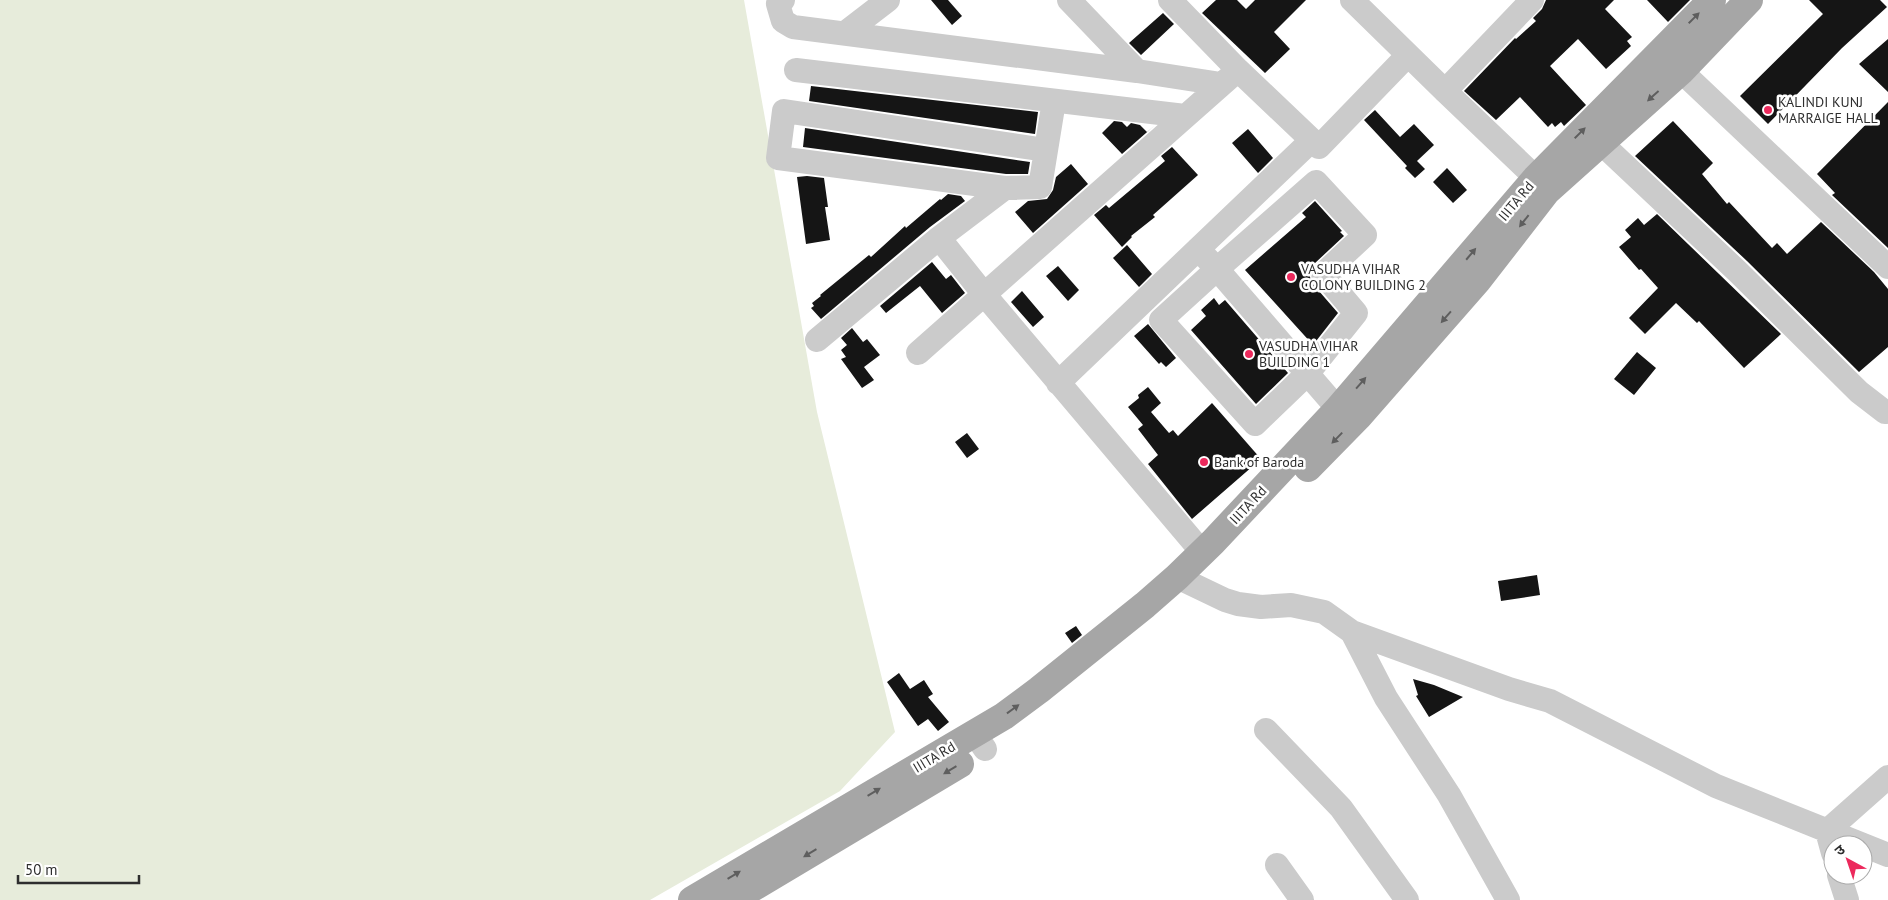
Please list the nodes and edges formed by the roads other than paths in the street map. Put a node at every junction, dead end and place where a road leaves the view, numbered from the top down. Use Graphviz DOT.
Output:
graph roads {
  1 [pos="783,0"];
  2 [pos="888,0"];
  3 [pos="1069,0"];
  4 [pos="1170,0"];
  5 [pos="1532,0"];
  6 [pos="1712,0"];
  7 [pos="1749,0"];
  8 [pos="1363,4"];
  9 [pos="845,33"];
  10 [pos="1408,55"];
  11 [pos="796,70"];
  12 [pos="1137,71"];
  13 [pos="1681,71"];
  14 [pos="1230,77"];
  15 [pos="1445,92"];
  16 [pos="1054,101"];
  17 [pos="1185,116"];
  18 [pos="1312,140"];
  19 [pos="1601,143"];
  20 [pos="1046,150"];
  21 [pos="1541,185"];
  22 [pos="1006,188"];
  23 [pos="939,238"];
  24 [pos="1198,249"];
  25 [pos="1888,267"];
  26 [pos="1217,269"];
  27 [pos="983,293"];
  28 [pos="816,340"];
  29 [pos="918,352"];
  30 [pos="1308,373"];
  31 [pos="1058,383"];
  32 [pos="1338,409"];
  33 [pos="1885,412"];
  34 [pos="1202,552"];
  35 [pos="1185,581"];
  36 [pos="1352,632"];
  37 [pos="1266,730"];
  38 [pos="979,741"];
  39 [pos="1888,777"];
  40 [pos="1836,835"];
  41 [pos="1823,839"];
  42 [pos="1873,849"];
  43 [pos="1888,855"];
  44 [pos="1277,865"];
  45 [pos="1842,885"];
  46 [pos="692,900"];
  47 [pos="732,900"];
  48 [pos="1302,900"];
  49 [pos="1407,900"];
  50 [pos="1508,900"];
  51 [pos="1847,900"];
  1 -- 9 [label="street"];
  2 -- 9 [label="street"];
  3 -- 12 [label="street"];
  4 -- 14 [label="street"];
  5 -- 15 [label="street"];
  21 -- 6 [label="main road, IIITA Rd, one-way"];
  7 -- 13 [label="main road, IIITA Rd"];
  8 -- 10 [label="street"];
  9 -- 12 [label="street"];
  10 -- 15 [label="street"];
  10 -- 18 [label="street"];
  11 -- 16 [label="street"];
  12 -- 14 [label="street"];
  13 -- 19 [label="main road, IIITA Rd, one-way"];
  13 -- 25 [label="street"];
  14 -- 17 [label="street"];
  14 -- 18 [label="street"];
  15 -- 21 [label="street"];
  16 -- 17 [label="street"];
  16 -- 20 [label="street"];
  17 -- 27 [label="street"];
  18 -- 24 [label="street"];
  19 -- 21 [label="main road, IIITA Rd"];
  19 -- 33 [label="street"];
  20 -- 22 [label="street"];
  20 -- 22 [label="street"];
  32 -- 21 [label="main road, IIITA Rd, one-way"];
  21 -- 35 [label="main road, IIITA Rd, one-way"];
  22 -- 23 [label="street"];
  23 -- 27 [label="street"];
  23 -- 28 [label="street"];
  24 -- 26 [label="street"];
  24 -- 31 [label="street"];
  26 -- 30 [label="street"];
  26 -- 30 [label="street"];
  26 -- 30 [label="street"];
  27 -- 29 [label="street"];
  27 -- 31 [label="street"];
  30 -- 32 [label="street"];
  31 -- 34 [label="street"];
  32 -- 34 [label="main road, IIITA Rd"];
  34 -- 35 [label="main road, IIITA Rd"];
  35 -- 36 [label="street"];
  35 -- 38 [label="main road, IIITA Rd"];
  36 -- 41 [label="street"];
  36 -- 50 [label="street"];
  37 -- 49 [label="street"];
  46 -- 38 [label="main road, IIITA Rd, one-way"];
  38 -- 47 [label="main road, IIITA Rd, one-way"];
  39 -- 40 [label="street"];
  42 -- 43 [label="street"];
  44 -- 48 [label="street"];
  45 -- 51 [label="street"];
}
